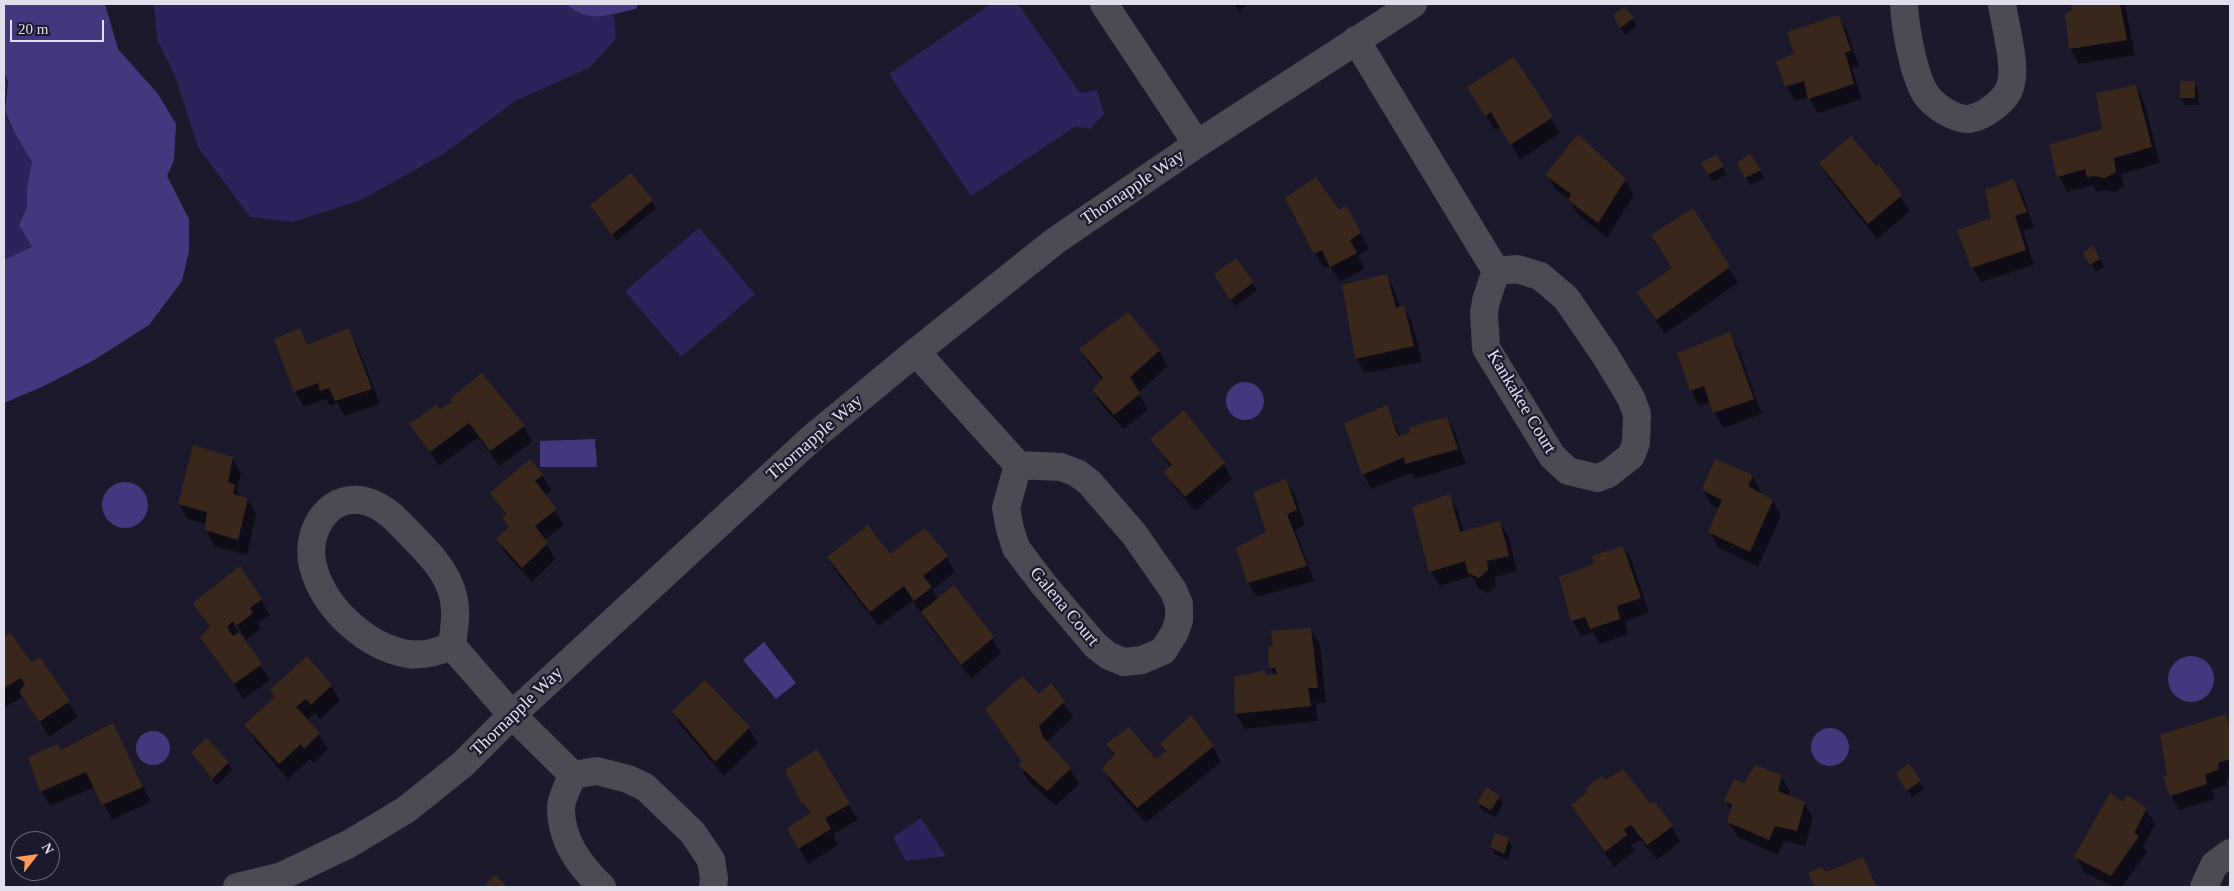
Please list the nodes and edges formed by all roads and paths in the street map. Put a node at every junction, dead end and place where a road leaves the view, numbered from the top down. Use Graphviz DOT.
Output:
graph roads {
  1 [pos="1104,4"];
  2 [pos="1413,4"];
  3 [pos="1904,4"];
  4 [pos="2002,4"];
  5 [pos="1356,40"];
  6 [pos="1197,144"];
  7 [pos="1496,271"];
  8 [pos="916,352"];
  9 [pos="1018,466"];
  10 [pos="452,646"];
  11 [pos="512,715"];
  12 [pos="573,775"];
  13 [pos="2230,853"];
  14 [pos="237,887"];
  15 [pos="602,887"];
  16 [pos="713,887"];
  17 [pos="2204,887"];
  1 -- 6 [label="street"];
  2 -- 5 [label="street, Thornapple Way"];
  3 -- 4 [label="street"];
  5 -- 6 [label="street, Thornapple Way"];
  5 -- 7 [label="street"];
  6 -- 8 [label="street, Thornapple Way"];
  7 -- 7 [label="street, Kankakee Court"];
  8 -- 9 [label="street"];
  8 -- 11 [label="street, Thornapple Way"];
  9 -- 9 [label="street, Galena Court"];
  10 -- 10 [label="street"];
  10 -- 11 [label="street"];
  11 -- 12 [label="street"];
  11 -- 14 [label="street, Thornapple Way"];
  12 -- 15 [label="street"];
  12 -- 16 [label="street"];
  13 -- 17 [label="street"];
}
